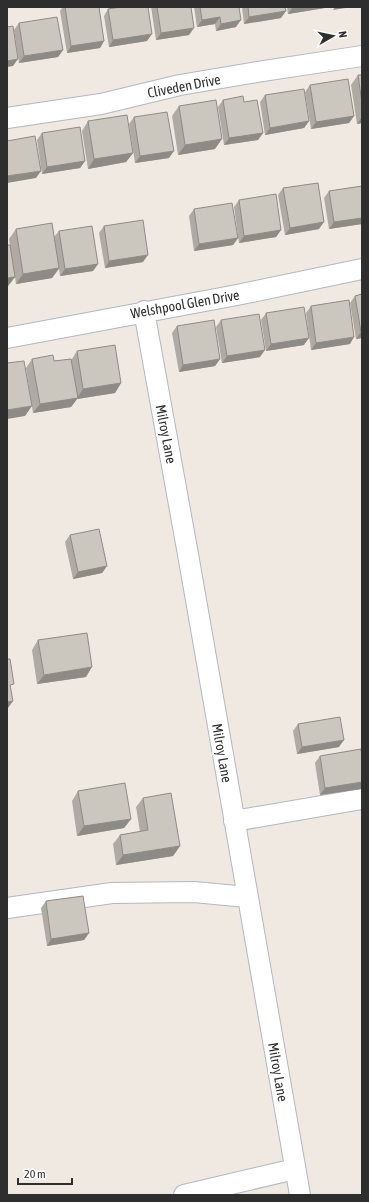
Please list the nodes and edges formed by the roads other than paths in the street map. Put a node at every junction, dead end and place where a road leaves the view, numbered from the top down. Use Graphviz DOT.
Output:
graph roads {
  1 [pos="362,56"];
  2 [pos="7,118"];
  3 [pos="362,269"];
  4 [pos="144,311"];
  5 [pos="7,338"];
  6 [pos="362,799"];
  7 [pos="234,821"];
  8 [pos="247,897"];
  9 [pos="7,908"];
  10 [pos="295,1169"];
  11 [pos="184,1195"];
  12 [pos="300,1195"];
  1 -- 2 [label="street, Cliveden Drive"];
  3 -- 4 [label="street, Welshpool Glen Drive"];
  4 -- 5 [label="street, Welshpool Glen Drive"];
  4 -- 7 [label="street, Milroy Lane"];
  6 -- 7 [label="street"];
  7 -- 8 [label="street, Milroy Lane"];
  8 -- 9 [label="street"];
  8 -- 10 [label="street, Milroy Lane"];
  10 -- 11 [label="street"];
  10 -- 12 [label="street, Milroy Lane"];
}
